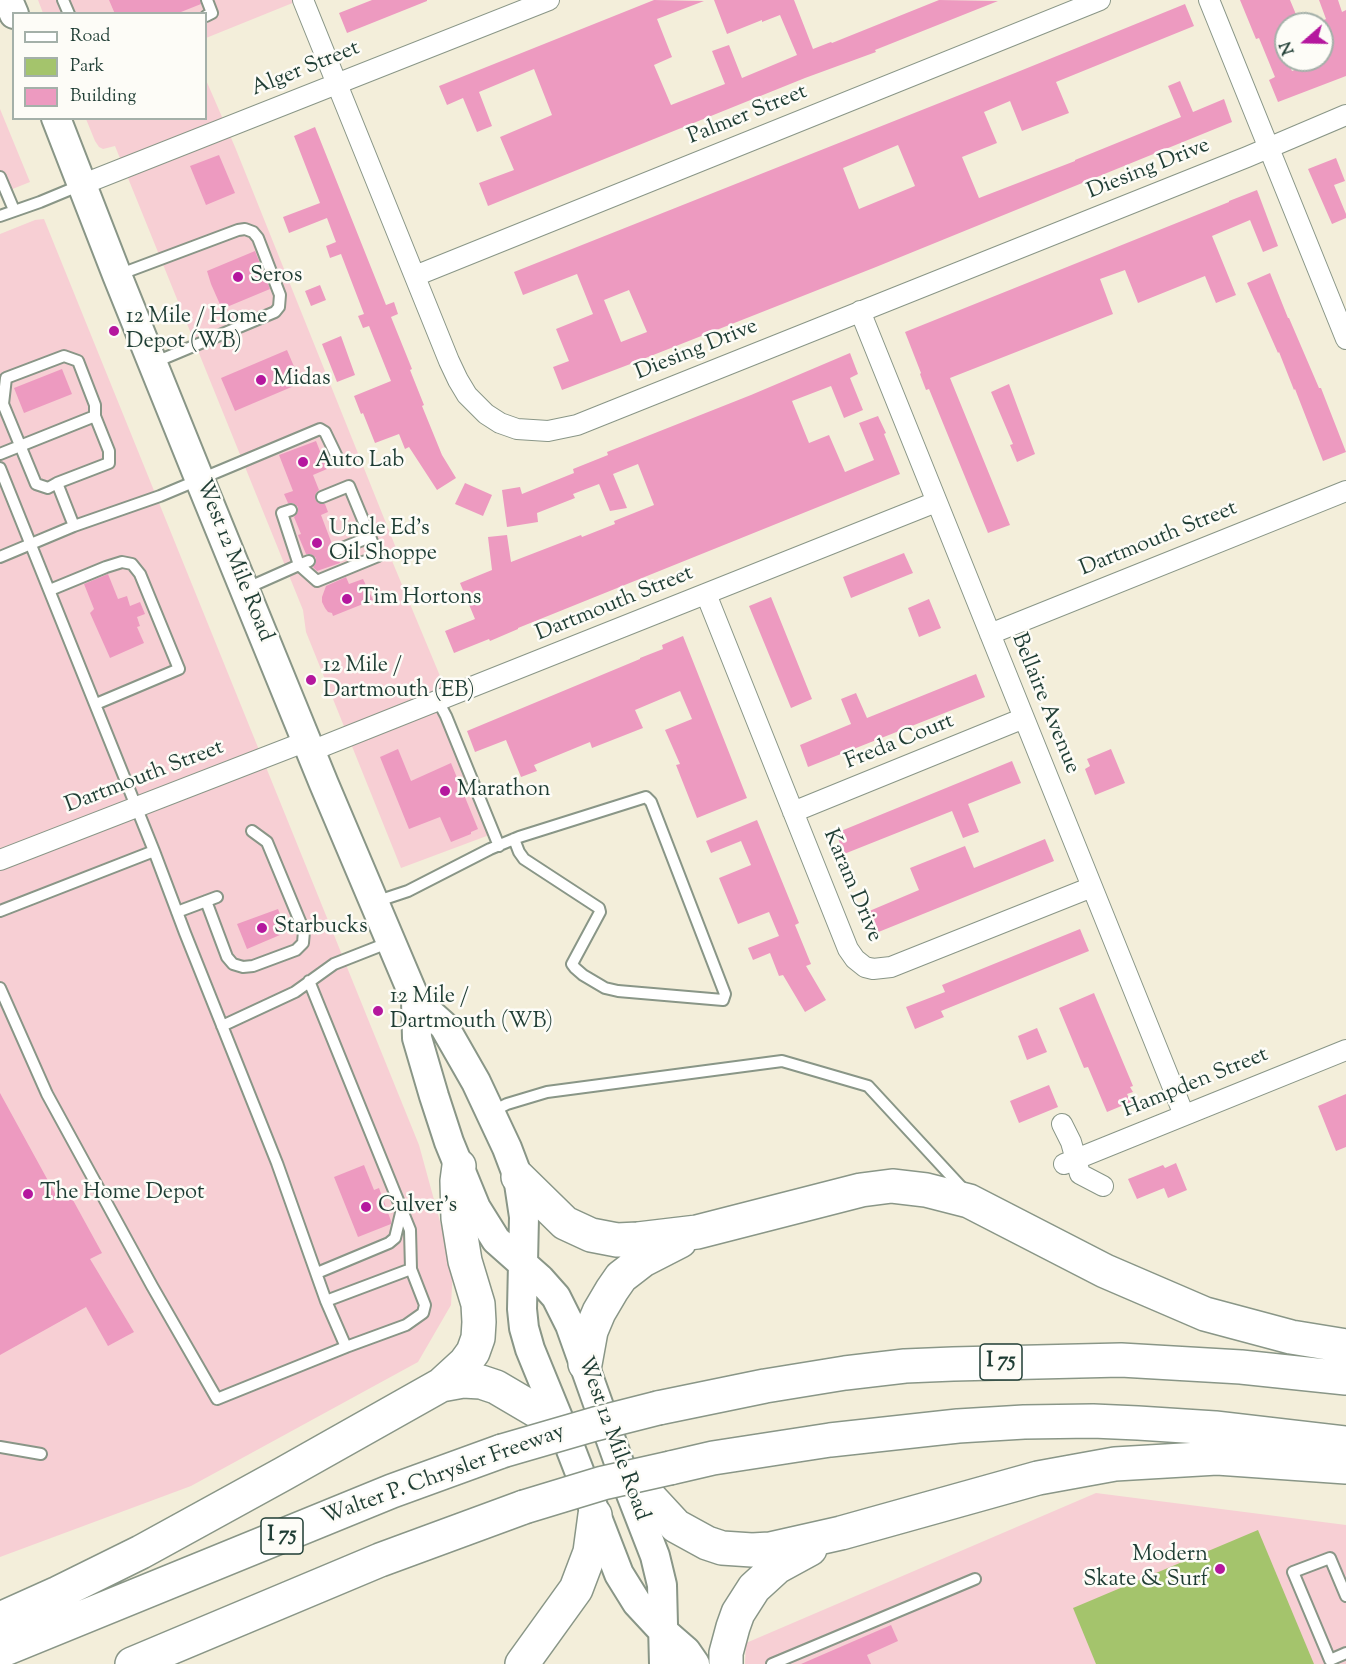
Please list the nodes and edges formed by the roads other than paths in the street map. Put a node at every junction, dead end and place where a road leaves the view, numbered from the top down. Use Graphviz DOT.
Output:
graph roads {
  1 [pos="207,0"];
  2 [pos="303,0"];
  3 [pos="549,0"];
  4 [pos="1100,0"];
  5 [pos="1209,0"];
  6 [pos="207,16"];
  7 [pos="337,84"];
  8 [pos="1346,115"];
  9 [pos="57,120"];
  10 [pos="1268,148"];
  11 [pos="1,181"];
  12 [pos="81,185"];
  13 [pos="14,210"];
  14 [pos="0,216"];
  15 [pos="117,275"];
  16 [pos="415,276"];
  17 [pos="860,311"];
  18 [pos="1346,339"];
  19 [pos="153,363"];
  20 [pos="95,416"];
  21 [pos="20,446"];
  22 [pos="0,454"];
  23 [pos="338,459"];
  24 [pos="0,468"];
  25 [pos="200,478"];
  26 [pos="57,483"];
  27 [pos="1346,491"];
  28 [pos="322,497"];
  29 [pos="936,502"];
  30 [pos="291,510"];
  31 [pos="74,526"];
  32 [pos="370,537"];
  33 [pos="31,544"];
  34 [pos="335,551"];
  35 [pos="0,557"];
  36 [pos="304,563"];
  37 [pos="245,589"];
  38 [pos="50,590"];
  39 [pos="706,594"];
  40 [pos="990,634"];
  41 [pos="438,701"];
  42 [pos="96,704"];
  43 [pos="1023,718"];
  44 [pos="309,746"];
  45 [pos="136,808"];
  46 [pos="793,812"];
  47 [pos="252,831"];
  48 [pos="514,839"];
  49 [pos="499,846"];
  50 [pos="154,851"];
  51 [pos="0,860"];
  52 [pos="1092,887"];
  53 [pos="217,897"];
  54 [pos="206,901"];
  55 [pos="374,903"];
  56 [pos="0,911"];
  57 [pos="177,912"];
  58 [pos="392,942"];
  59 [pos="309,981"];
  60 [pos="0,988"];
  61 [pos="416,1001"];
  62 [pos="222,1026"];
  63 [pos="1346,1050"];
  64 [pos="491,1113"];
  65 [pos="1184,1115"];
  66 [pos="1062,1124"];
  67 [pos="1070,1162"];
  68 [pos="459,1166"];
  69 [pos="518,1177"];
  70 [pos="1104,1186"];
  71 [pos="979,1206"];
  72 [pos="402,1209"];
  73 [pos="697,1233"];
  74 [pos="522,1263"];
  75 [pos="411,1269"];
  76 [pos="317,1273"];
  77 [pos="326,1301"];
  78 [pos="1346,1346"];
  79 [pos="346,1347"];
  80 [pos="585,1364"];
  81 [pos="1346,1378"];
  82 [pos="441,1385"];
  83 [pos="566,1437"];
  84 [pos="1346,1443"];
  85 [pos="0,1447"];
  86 [pos="41,1455"];
  87 [pos="1346,1467"];
  88 [pos="622,1471"];
  89 [pos="595,1515"];
  90 [pos="841,1533"];
  91 [pos="975,1579"];
  92 [pos="1346,1596"];
  93 [pos="0,1619"];
  94 [pos="663,1630"];
  95 [pos="0,1651"];
  96 [pos="1346,1653"];
  97 [pos="138,1662"];
  98 [pos="522,1664"];
  99 [pos="664,1664"];
  100 [pos="695,1664"];
  101 [pos="726,1664"];
  102 [pos="772,1664"];
  1 -- 6 [label="lane"];
  2 -- 7 [label="street, Diesing Drive"];
  3 -- 7 [label="street, Alger Street"];
  4 -- 16 [label="street, Palmer Street"];
  5 -- 10 [label="street"];
  7 -- 12 [label="street, Alger Street"];
  7 -- 16 [label="street, Diesing Drive"];
  8 -- 10 [label="street, Diesing Drive"];
  9 -- 12 [label="main road, West 12 Mile Road"];
  10 -- 17 [label="street, Diesing Drive"];
  10 -- 18 [label="street"];
  11 -- 13 [label="lane"];
  12 -- 13 [label="lane"];
  12 -- 15 [label="main road, West 12 Mile Road"];
  13 -- 14 [label="lane"];
  15 -- 19 [label="main road, West 12 Mile Road"];
  15 -- 19 [label="lane"];
  16 -- 17 [label="street, Diesing Drive"];
  17 -- 29 [label="street, Bellaire Avenue"];
  19 -- 25 [label="main road, West 12 Mile Road"];
  20 -- 21 [label="lane"];
  20 -- 21 [label="lane"];
  20 -- 26 [label="lane"];
  21 -- 22 [label="lane"];
  21 -- 26 [label="lane"];
  23 -- 25 [label="lane"];
  24 -- 33 [label="lane"];
  25 -- 31 [label="lane"];
  25 -- 37 [label="main road, West 12 Mile Road"];
  26 -- 31 [label="lane"];
  27 -- 40 [label="street, Dartmouth Street"];
  28 -- 32 [label="lane"];
  29 -- 39 [label="street, Dartmouth Street"];
  29 -- 40 [label="street, Bellaire Avenue"];
  30 -- 36 [label="lane"];
  31 -- 33 [label="lane"];
  32 -- 34 [label="lane"];
  32 -- 36 [label="lane"];
  33 -- 35 [label="lane"];
  33 -- 38 [label="lane"];
  36 -- 37 [label="lane"];
  37 -- 44 [label="main road, West 12 Mile Road"];
  38 -- 42 [label="lane"];
  38 -- 42 [label="lane"];
  39 -- 41 [label="street, Dartmouth Street"];
  39 -- 46 [label="street, Karam Drive"];
  40 -- 43 [label="street, Bellaire Avenue"];
  41 -- 44 [label="street, Dartmouth Street"];
  41 -- 49 [label="lane"];
  42 -- 45 [label="lane"];
  43 -- 46 [label="street, Freda Court"];
  43 -- 52 [label="street, Bellaire Avenue"];
  44 -- 45 [label="street, Dartmouth Street"];
  44 -- 55 [label="main road, West 12 Mile Road"];
  45 -- 50 [label="lane"];
  45 -- 51 [label="street, Dartmouth Street"];
  46 -- 52 [label="street, Karam Drive"];
  47 -- 54 [label="lane"];
  48 -- 48 [label="lane"];
  48 -- 49 [label="lane"];
  49 -- 55 [label="lane"];
  50 -- 56 [label="lane"];
  50 -- 57 [label="lane"];
  52 -- 65 [label="street, Bellaire Avenue"];
  53 -- 54 [label="lane"];
  54 -- 57 [label="lane"];
  55 -- 58 [label="main road, West 12 Mile Road"];
  57 -- 62 [label="lane"];
  58 -- 59 [label="lane"];
  58 -- 61 [label="main road, West 12 Mile Road"];
  59 -- 62 [label="lane"];
  59 -- 72 [label="lane"];
  60 -- 79 [label="lane"];
  61 -- 64 [label="main road, West 12 Mile Road"];
  61 -- 68 [label="main road, West 12 Mile Road"];
  62 -- 76 [label="lane"];
  63 -- 65 [label="street, Hampden Street"];
  64 -- 69 [label="main road, West 12 Mile Road"];
  64 -- 71 [label="lane"];
  65 -- 67 [label="street, Hampden Street"];
  66 -- 67 [label="street"];
  67 -- 70 [label="street"];
  68 -- 74 [label="main road, West 12 Mile Road"];
  68 -- 82 [label="highway"];
  69 -- 73 [label="highway"];
  69 -- 74 [label="main road, West 12 Mile Road"];
  71 -- 73 [label="highway"];
  71 -- 78 [label="highway"];
  72 -- 75 [label="lane"];
  72 -- 76 [label="lane"];
  73 -- 80 [label="highway"];
  74 -- 80 [label="main road, West 12 Mile Road"];
  74 -- 83 [label="main road, West 12 Mile Road"];
  75 -- 77 [label="lane"];
  75 -- 79 [label="lane"];
  76 -- 77 [label="lane"];
  77 -- 79 [label="lane"];
  80 -- 88 [label="main road, West 12 Mile Road"];
  81 -- 95 [label="highway, Walter P. Chrysler Freeway / I 75, bridge"];
  82 -- 83 [label="highway"];
  82 -- 93 [label="highway"];
  83 -- 89 [label="main road, West 12 Mile Road"];
  84 -- 97 [label="highway, bridge"];
  85 -- 86 [label="lane"];
  87 -- 90 [label="highway"];
  88 -- 90 [label="highway"];
  88 -- 94 [label="main road, West 12 Mile Road"];
  89 -- 94 [label="main road, West 12 Mile Road"];
  89 -- 98 [label="highway"];
  90 -- 101 [label="highway"];
  91 -- 102 [label="lane"];
  92 -- 96 [label="lane"];
  94 -- 99 [label="main road, West 12 Mile Road"];
  94 -- 100 [label="main road, West 12 Mile Road"];
}
